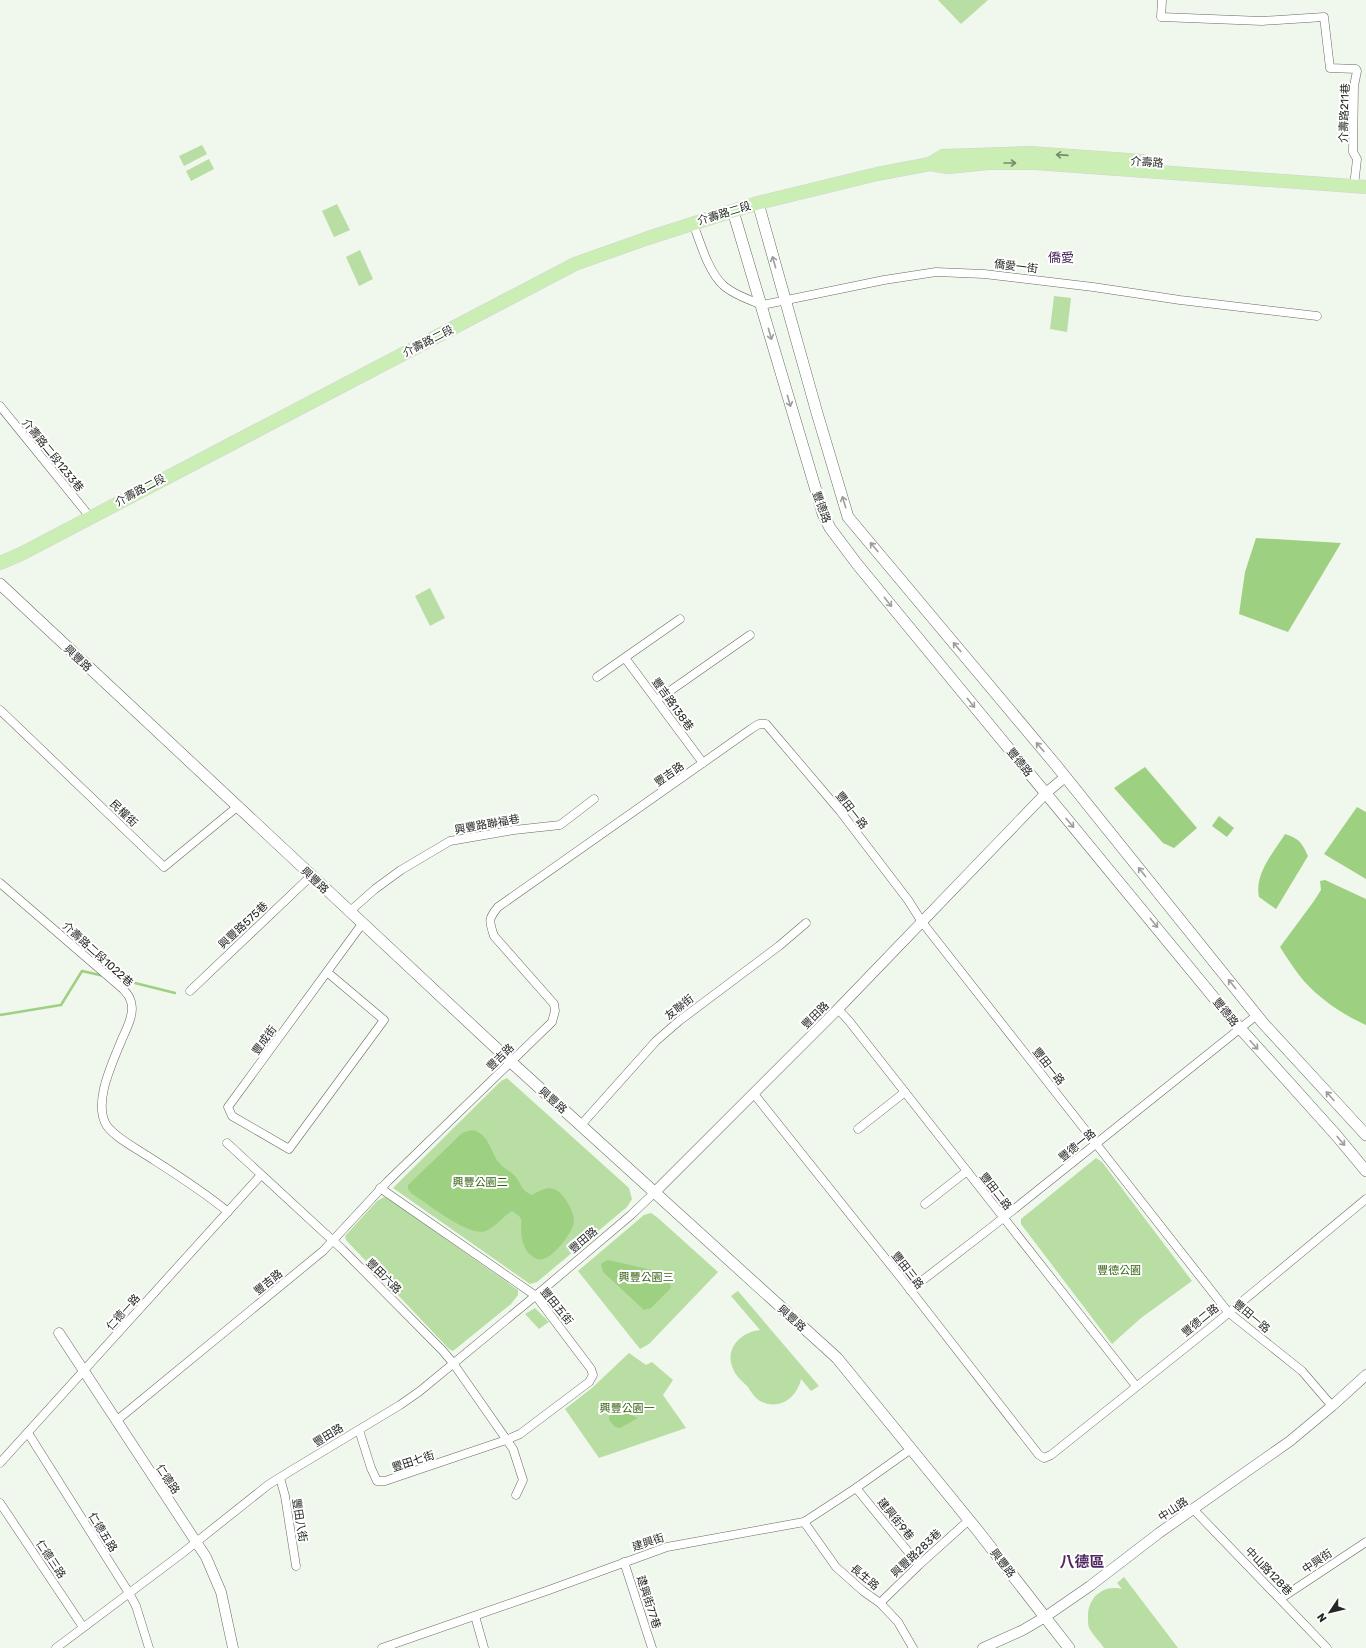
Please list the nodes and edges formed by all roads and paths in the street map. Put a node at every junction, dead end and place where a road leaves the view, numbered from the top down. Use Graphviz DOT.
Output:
graph roads {
  1 [pos="1162,0"];
  2 [pos="877,174"];
  3 [pos="1360,183"];
  4 [pos="758,203"];
  5 [pos="733,211"];
  6 [pos="693,223"];
  7 [pos="785,300"];
  8 [pos="762,305"];
  9 [pos="1317,316"];
  10 [pos="0,406"];
  11 [pos="90,517"];
  12 [pos="0,563"];
  13 [pos="0,584"];
  14 [pos="680,619"];
  15 [pos="750,635"];
  16 [pos="625,658"];
  17 [pos="597,677"];
  18 [pos="657,700"];
  19 [pos="0,710"];
  20 [pos="766,724"];
  21 [pos="703,763"];
  22 [pos="1065,777"];
  23 [pos="1046,793"];
  24 [pos="594,799"];
  25 [pos="237,807"];
  26 [pos="311,876"];
  27 [pos="0,883"];
  28 [pos="349,912"];
  29 [pos="922,922"];
  30 [pos="806,923"];
  31 [pos="362,924"];
  32 [pos="327,972"];
  33 [pos="190,991"];
  34 [pos="838,1009"];
  35 [pos="1257,1015"];
  36 [pos="1240,1028"];
  37 [pos="511,1062"];
  38 [pos="905,1092"];
  39 [pos="754,1094"];
  40 [pos="581,1125"];
  41 [pos="858,1129"];
  42 [pos="1366,1135"];
  43 [pos="227,1143"];
  44 [pos="1096,1144"];
  45 [pos="967,1171"];
  46 [pos="1366,1171"];
  47 [pos="261,1175"];
  48 [pos="380,1188"];
  49 [pos="655,1192"];
  50 [pos="1366,1199"];
  51 [pos="925,1204"];
  52 [pos="228,1212"];
  53 [pos="1003,1218"];
  54 [pos="333,1240"];
  55 [pos="910,1290"];
  56 [pos="536,1296"];
  57 [pos="1228,1312"];
  58 [pos="59,1333"];
  59 [pos="453,1363"];
  60 [pos="84,1371"];
  61 [pos="1366,1375"];
  62 [pos="1136,1386"];
  63 [pos="1332,1406"];
  64 [pos="116,1422"];
  65 [pos="360,1430"];
  66 [pos="28,1433"];
  67 [pos="506,1440"];
  68 [pos="911,1449"];
  69 [pos="1046,1457"];
  70 [pos="0,1464"];
  71 [pos="280,1478"];
  72 [pos="856,1488"];
  73 [pos="516,1495"];
  74 [pos="0,1503"];
  75 [pos="1194,1510"];
  76 [pos="969,1520"];
  77 [pos="804,1522"];
  78 [pos="196,1542"];
  79 [pos="1366,1542"];
  80 [pos="624,1562"];
  81 [pos="919,1565"];
  82 [pos="296,1566"];
  83 [pos="129,1593"];
  84 [pos="1280,1599"];
  85 [pos="880,1603"];
  86 [pos="475,1616"];
  87 [pos="1045,1617"];
  88 [pos="83,1627"];
  89 [pos="56,1648"];
  90 [pos="149,1648"];
  91 [pos="233,1648"];
  92 [pos="382,1648"];
  93 [pos="484,1648"];
  94 [pos="652,1648"];
  95 [pos="913,1648"];
  96 [pos="983,1648"];
  97 [pos="1069,1648"];
  98 [pos="1327,1648"];
  1 -- 3 [label="street, 介壽路211巷"];
  2 -- 3 [label="main road, 介壽路"];
  2 -- 4 [label="main road, 介壽路二段"];
  4 -- 5 [label="main road, 介壽路二段"];
  7 -- 4 [label="main road, 豐德路, one-way"];
  5 -- 6 [label="main road, 介壽路二段"];
  5 -- 8 [label="main road, 豐德路"];
  6 -- 8 [label="street"];
  6 -- 11 [label="main road, 介壽路二段"];
  7 -- 8 [label="street"];
  7 -- 9 [label="street, 僑愛一街"];
  22 -- 7 [label="main road, 豐德路, one-way"];
  8 -- 23 [label="main road, 豐德路, one-way"];
  10 -- 11 [label="street, 介壽路二段1233巷"];
  11 -- 12 [label="main road, 介壽路二段"];
  13 -- 25 [label="main road, 興豐路"];
  14 -- 16 [label="street"];
  15 -- 18 [label="street"];
  16 -- 17 [label="street"];
  16 -- 18 [label="street, 豐吉路138巷"];
  18 -- 21 [label="street, 豐吉路138巷"];
  19 -- 25 [label="street, 民權街"];
  20 -- 21 [label="street, 豐吉路"];
  20 -- 29 [label="street, 豐田一路"];
  21 -- 37 [label="street, 豐吉路"];
  22 -- 23 [label="street, 豐田路"];
  35 -- 22 [label="main road, 豐德路, one-way"];
  23 -- 29 [label="street, 豐田路"];
  23 -- 36 [label="main road, 豐德路, one-way"];
  24 -- 28 [label="street, 興豐路聯福巷"];
  25 -- 26 [label="main road, 興豐路"];
  26 -- 28 [label="main road, 興豐路"];
  26 -- 33 [label="street, 興豐路575巷"];
  27 -- 52 [label="street, 介壽路二段1022巷"];
  28 -- 31 [label="main road, 興豐路"];
  29 -- 34 [label="street, 豐田路"];
  29 -- 44 [label="street, 豐田一路"];
  30 -- 40 [label="street, 友聯街"];
  31 -- 32 [label="street, 豐成街"];
  31 -- 37 [label="main road, 興豐路"];
  32 -- 32 [label="street, 豐成街"];
  34 -- 38 [label="street, 豐田二路"];
  34 -- 39 [label="street, 豐田路"];
  35 -- 36 [label="street, 豐德一路"];
  42 -- 35 [label="main road, 豐德路, one-way"];
  36 -- 44 [label="street, 豐德一路"];
  36 -- 46 [label="main road, 豐德路, one-way"];
  37 -- 40 [label="main road, 興豐路"];
  37 -- 48 [label="street, 豐吉路"];
  38 -- 41 [label="street"];
  38 -- 45 [label="street, 豐田二路"];
  39 -- 49 [label="street, 豐田路"];
  39 -- 55 [label="street, 豐田三路"];
  40 -- 49 [label="main road, 興豐路"];
  43 -- 47 [label="street, 豐田六路"];
  44 -- 53 [label="street, 豐德一路"];
  44 -- 57 [label="street, 豐田一路"];
  45 -- 51 [label="street"];
  45 -- 53 [label="street, 豐田二路"];
  47 -- 52 [label="street, 仁德一路"];
  47 -- 54 [label="street, 豐田六路"];
  48 -- 54 [label="street, 豐吉路"];
  48 -- 56 [label="street, 豐田五街"];
  49 -- 56 [label="street, 豐田路"];
  49 -- 68 [label="main road, 興豐路"];
  50 -- 57 [label="street, 豐德二路"];
  52 -- 60 [label="street, 仁德一路"];
  53 -- 55 [label="street, 豐德一路"];
  53 -- 62 [label="street, 豐田二路"];
  54 -- 59 [label="street, 豐田六路"];
  54 -- 64 [label="street, 豐吉路"];
  55 -- 69 [label="street, 豐田三路"];
  56 -- 59 [label="street, 豐田路"];
  56 -- 67 [label="street, 豐田五街"];
  57 -- 62 [label="street, 豐德二路"];
  57 -- 63 [label="street, 豐田一路"];
  58 -- 60 [label="street, 仁德路"];
  59 -- 65 [label="street, 豐田路"];
  59 -- 67 [label="street, 豐田六路"];
  60 -- 64 [label="street, 仁德路"];
  60 -- 66 [label="street, 仁德一路"];
  61 -- 63 [label="street, 中山路"];
  62 -- 69 [label="street, 豐德二路"];
  63 -- 75 [label="street, 中山路"];
  64 -- 78 [label="street, 仁德路"];
  65 -- 67 [label="street, 豐田七街"];
  65 -- 71 [label="street, 豐田路"];
  66 -- 70 [label="street, 仁德一路"];
  66 -- 83 [label="street, 仁德五路"];
  67 -- 73 [label="street, 豐田六路"];
  68 -- 72 [label="street, 建興街"];
  68 -- 76 [label="main road, 興豐路"];
  71 -- 78 [label="street, 豐田路"];
  71 -- 82 [label="street, 豐田八街"];
  72 -- 77 [label="street, 建興街"];
  72 -- 81 [label="street, 建興街9巷"];
  74 -- 88 [label="street, 仁德三路"];
  75 -- 84 [label="street, 中山路128巷"];
  75 -- 87 [label="street, 中山路"];
  76 -- 81 [label="street, 興豐路283巷"];
  76 -- 87 [label="main road, 興豐路"];
  77 -- 80 [label="street, 建興街"];
  77 -- 85 [label="street, 長生路"];
  78 -- 83 [label="street, 豐田路"];
  78 -- 91 [label="street, 仁德路"];
  79 -- 84 [label="street, 中興街"];
  80 -- 86 [label="street, 建興街"];
  80 -- 94 [label="street, 建興街77巷"];
  81 -- 85 [label="street, 興豐路283巷"];
  83 -- 88 [label="street, 豐田路"];
  83 -- 90 [label="street, 仁德五路"];
  84 -- 98 [label="street, 中山路128巷"];
  85 -- 95 [label="street, 長生路"];
  86 -- 92 [label="street, 建興街"];
  86 -- 93 [label="street"];
  87 -- 96 [label="street, 中山路"];
  87 -- 97 [label="main road, 興豐路"];
  88 -- 89 [label="street, 豐田路"];
}
